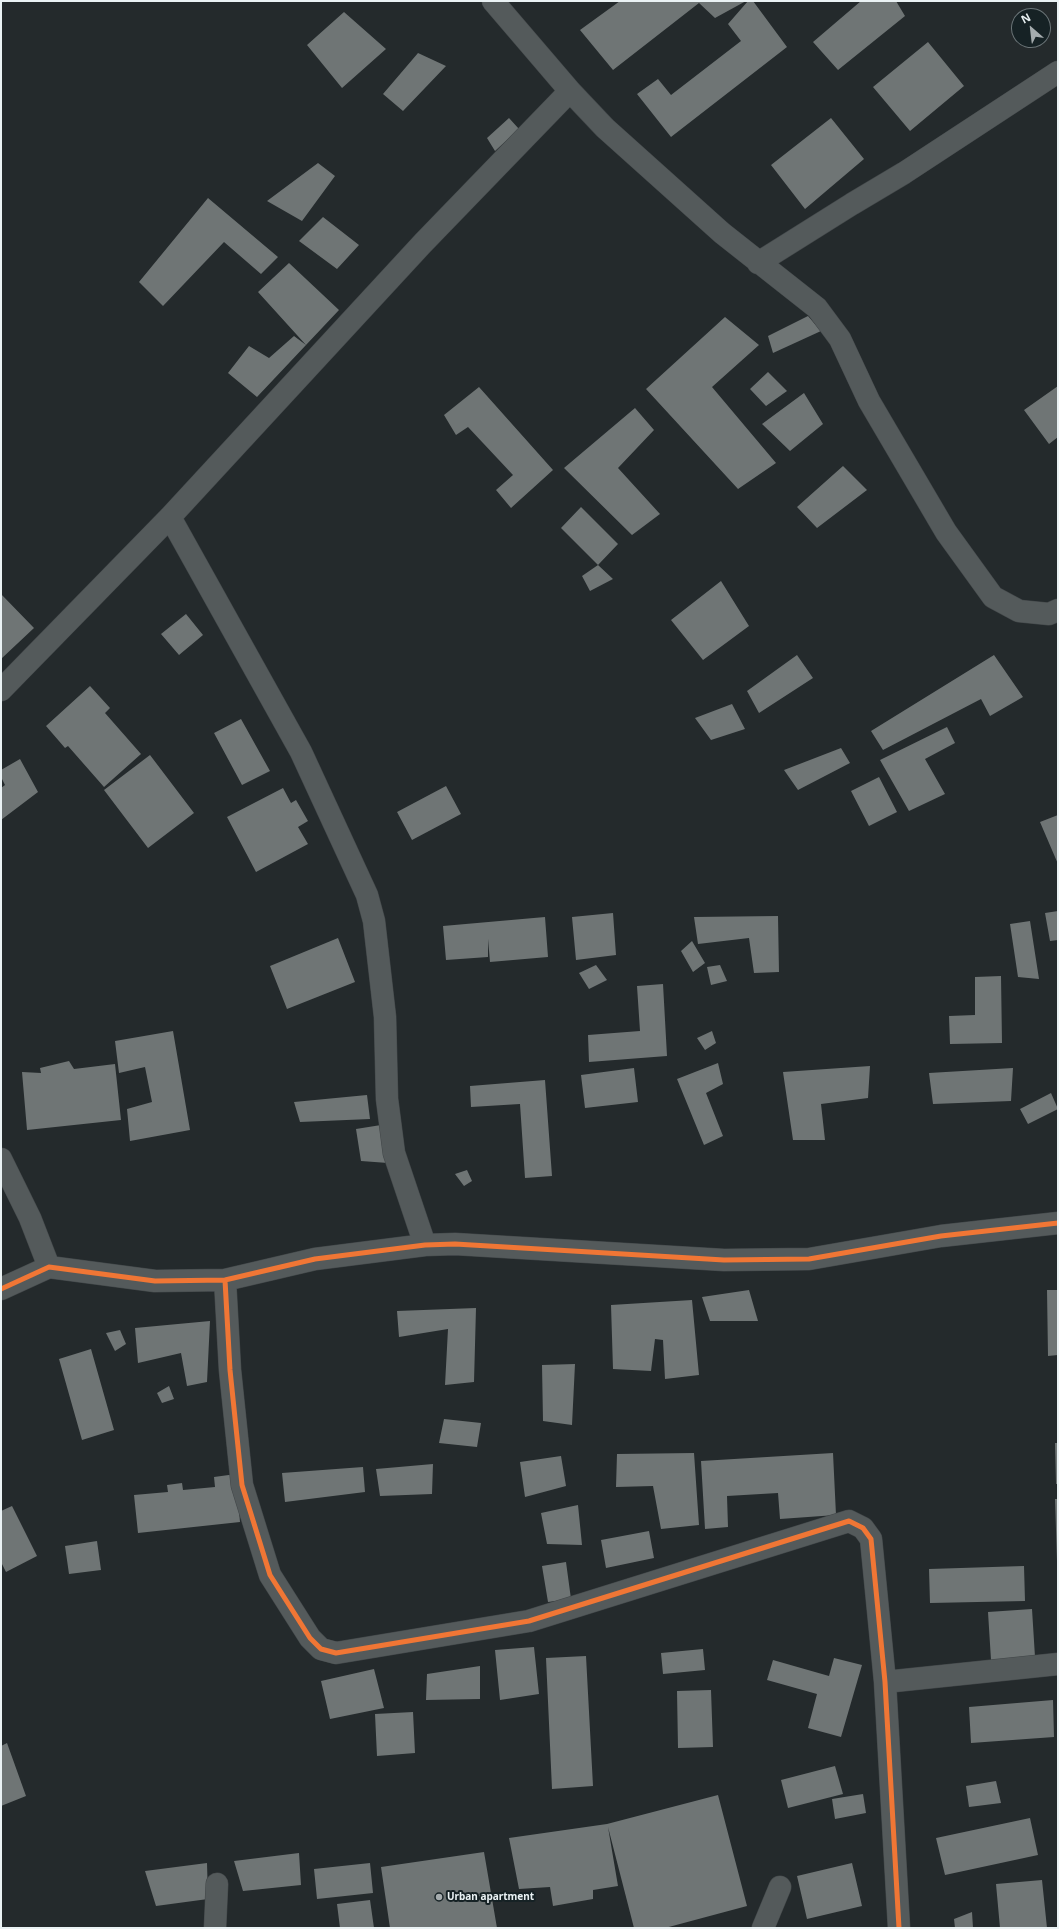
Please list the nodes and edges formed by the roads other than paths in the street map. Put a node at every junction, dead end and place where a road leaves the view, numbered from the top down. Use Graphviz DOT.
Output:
graph roads {
  1 [pos="493,1"];
  2 [pos="1058,72"];
  3 [pos="570,91"];
  4 [pos="758,264"];
  5 [pos="170,517"];
  6 [pos="1058,610"];
  7 [pos="1,690"];
  8 [pos="1,1160"];
  9 [pos="1058,1223"];
  10 [pos="424,1245"];
  11 [pos="49,1267"];
  12 [pos="225,1280"];
  13 [pos="1,1289"];
  14 [pos="1058,1664"];
  15 [pos="885,1682"];
  16 [pos="217,1884"];
  17 [pos="780,1887"];
  18 [pos="215,1928"];
  19 [pos="763,1928"];
  20 [pos="899,1928"];
  1 -- 3 [label="street"];
  2 -- 4 [label="street"];
  3 -- 4 [label="street"];
  3 -- 5 [label="street"];
  4 -- 6 [label="street"];
  5 -- 7 [label="street"];
  5 -- 10 [label="street"];
  8 -- 11 [label="street"];
  9 -- 10 [label="street"];
  10 -- 12 [label="street"];
  11 -- 12 [label="street"];
  11 -- 13 [label="street"];
  12 -- 15 [label="street"];
  14 -- 15 [label="street"];
  15 -- 20 [label="street"];
  16 -- 18 [label="street"];
  17 -- 19 [label="street"];
}
